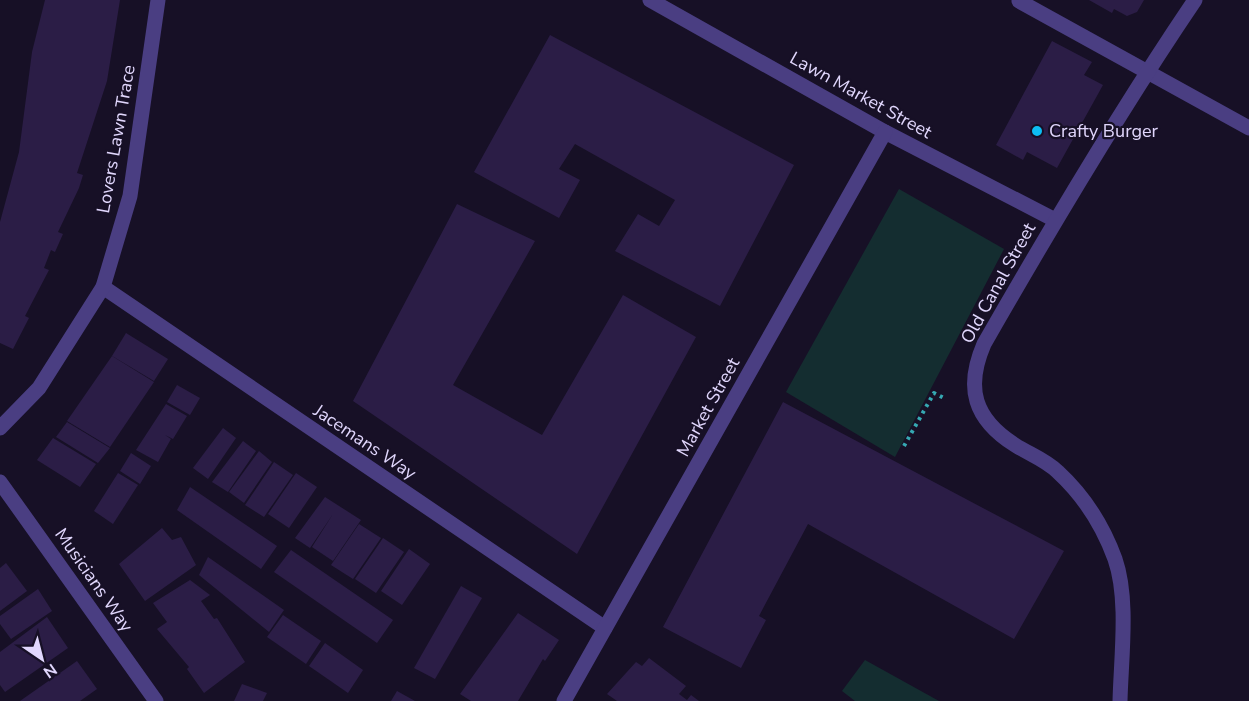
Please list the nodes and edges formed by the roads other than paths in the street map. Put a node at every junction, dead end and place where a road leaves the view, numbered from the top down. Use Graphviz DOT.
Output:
graph roads {
  1 [pos="158,0"];
  2 [pos="650,0"];
  3 [pos="1195,0"];
  4 [pos="1019,1"];
  5 [pos="678,7"];
  6 [pos="1146,72"];
  7 [pos="1249,128"];
  8 [pos="885,132"];
  9 [pos="1055,220"];
  10 [pos="103,287"];
  11 [pos="0,428"];
  12 [pos="0,482"];
  13 [pos="605,628"];
  14 [pos="156,701"];
  15 [pos="564,701"];
  16 [pos="1120,701"];
  1 -- 10 [label="street, Lovers Lawn Trace"];
  2 -- 5 [label="street, Lawn Market Street"];
  3 -- 6 [label="street, Old Canal Street"];
  4 -- 6 [label="street"];
  5 -- 8 [label="street, Lawn Market Street"];
  6 -- 7 [label="street"];
  6 -- 9 [label="street, Old Canal Street"];
  8 -- 9 [label="street, Lawn Market Street"];
  8 -- 13 [label="street, Market Street"];
  9 -- 16 [label="street, Old Canal Street"];
  10 -- 11 [label="street, Lovers Lawn Trace"];
  10 -- 13 [label="street, Jacemans Way"];
  12 -- 14 [label="street, Musicians Way"];
  13 -- 15 [label="street, Market Street"];
}
